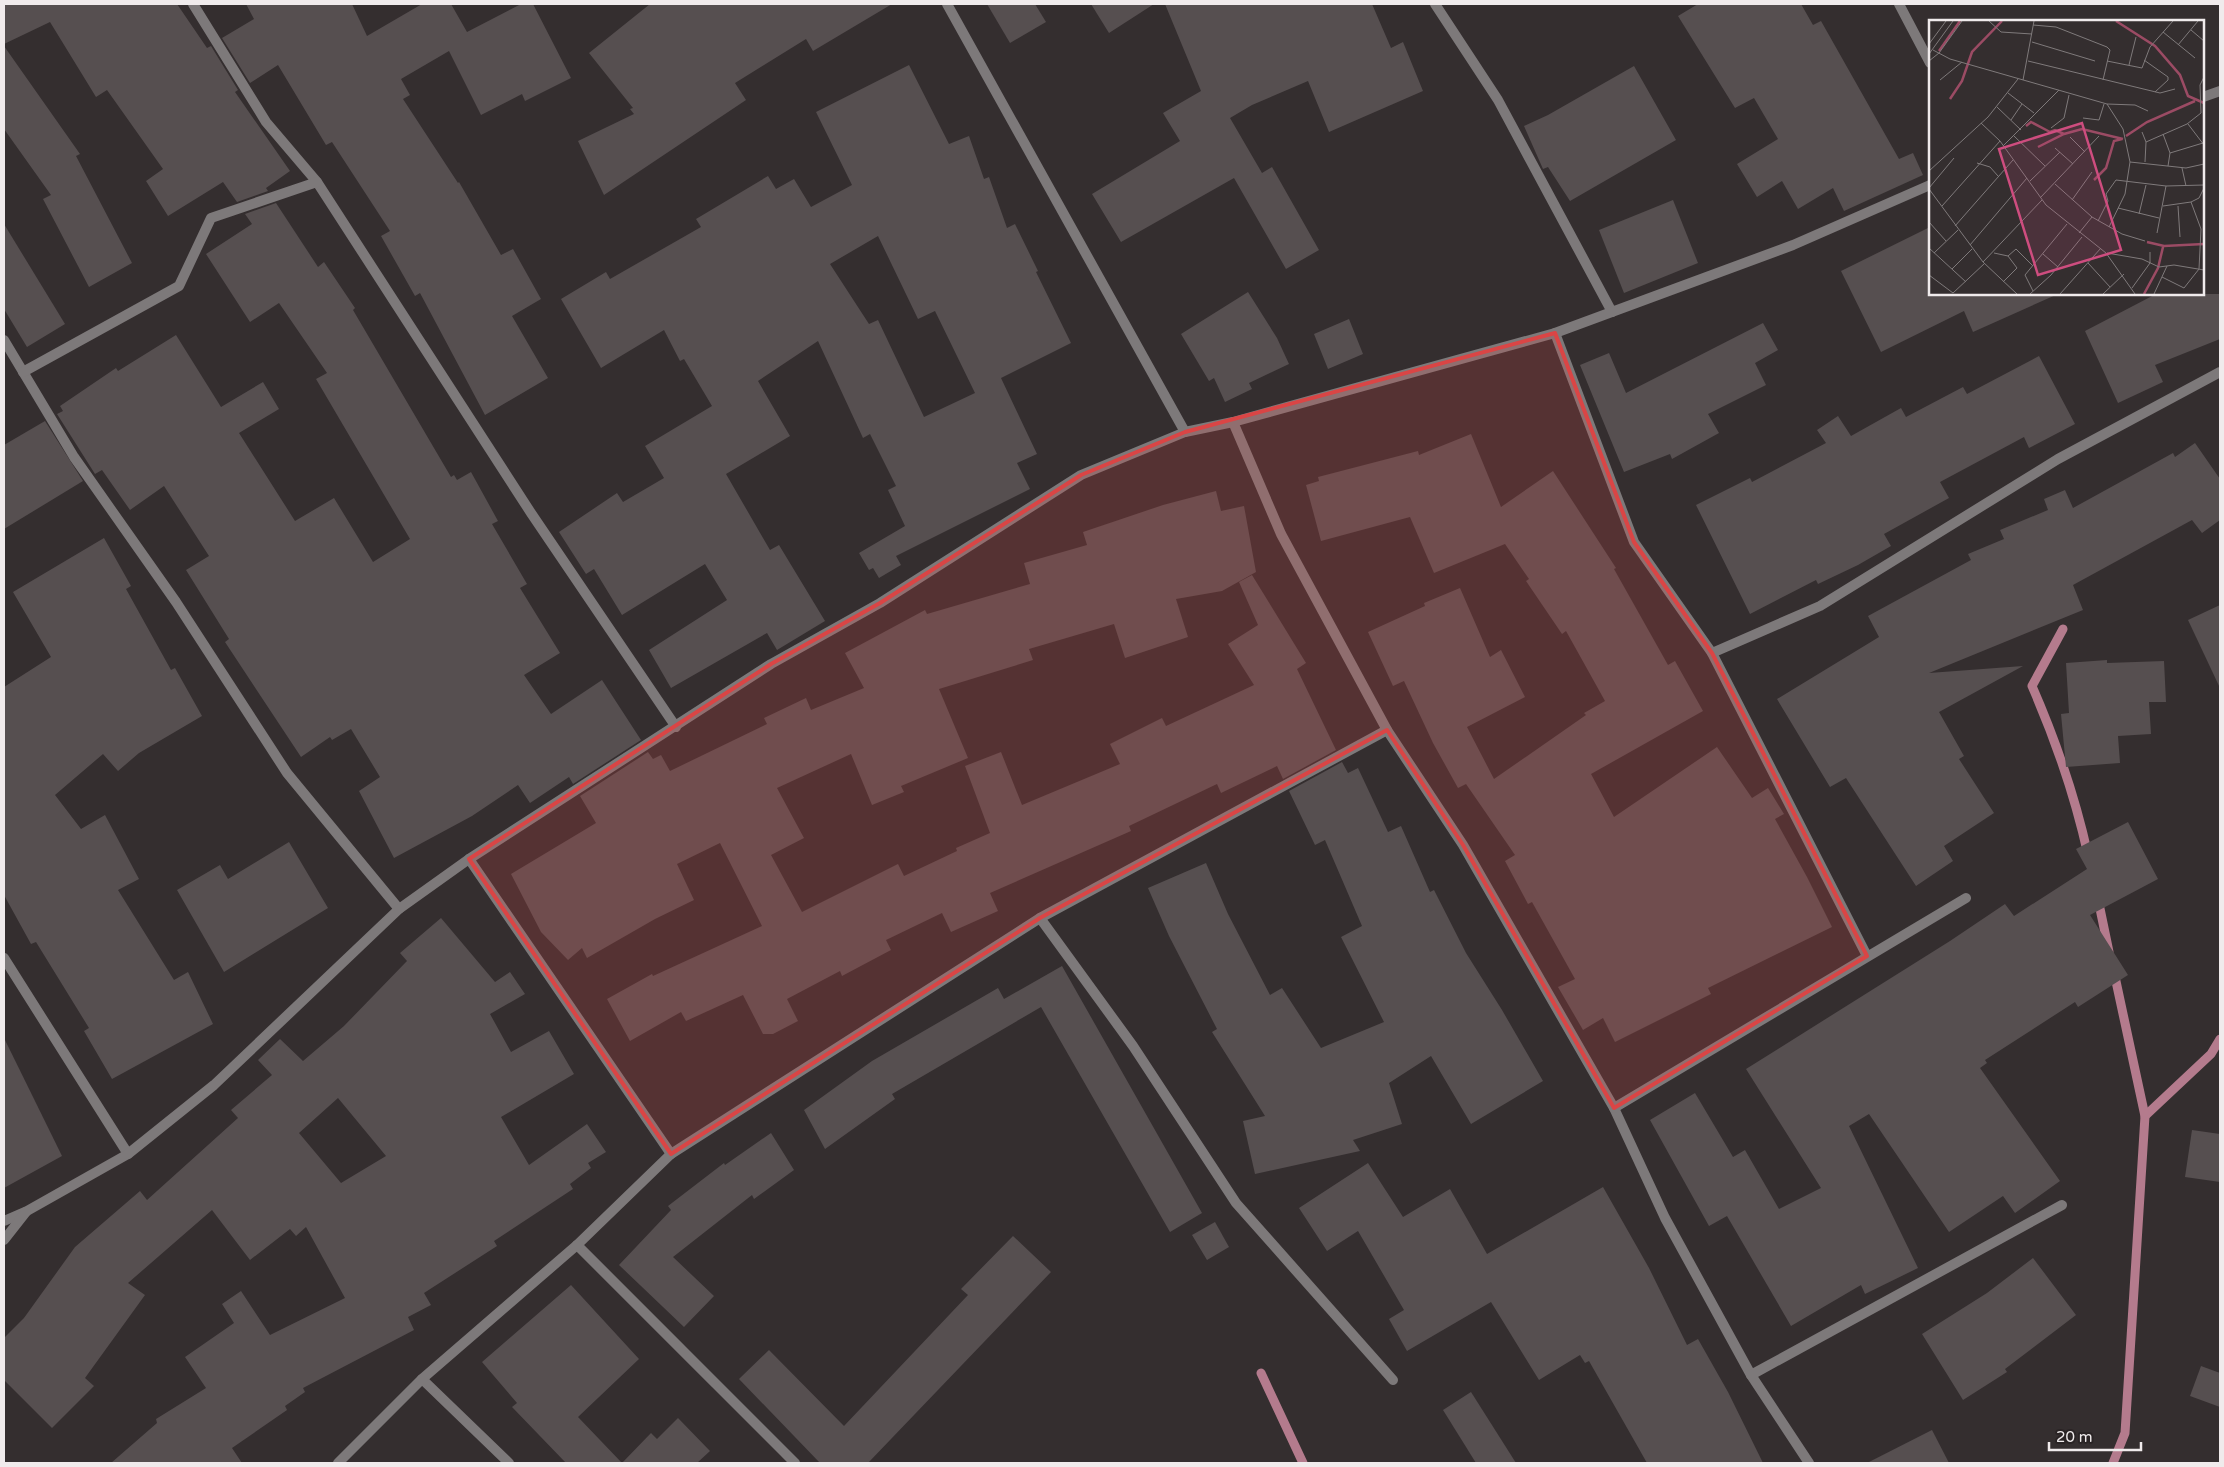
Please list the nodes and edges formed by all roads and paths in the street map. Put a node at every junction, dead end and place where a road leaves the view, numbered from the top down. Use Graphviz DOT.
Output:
graph roads {
  1 [pos="193,4"];
  2 [pos="946,4"];
  3 [pos="1435,4"];
  4 [pos="1898,4"];
  5 [pos="1929,61"];
  6 [pos="2220,91"];
  7 [pos="2204,97"];
  8 [pos="316,182"];
  9 [pos="1929,185"];
  10 [pos="1612,312"];
  11 [pos="1556,333"];
  12 [pos="4,340"];
  13 [pos="22,372"];
  14 [pos="2220,372"];
  15 [pos="1233,422"];
  16 [pos="1185,432"];
  17 [pos="1712,653"];
  18 [pos="676,727"];
  19 [pos="1387,730"];
  20 [pos="469,859"];
  21 [pos="1966,898"];
  22 [pos="399,909"];
  23 [pos="1040,918"];
  24 [pos="1867,956"];
  25 [pos="4,958"];
  26 [pos="1614,1108"];
  27 [pos="128,1154"];
  28 [pos="671,1154"];
  29 [pos="2062,1205"];
  30 [pos="27,1211"];
  31 [pos="4,1221"];
  32 [pos="4,1240"];
  33 [pos="577,1245"];
  34 [pos="1751,1375"];
  35 [pos="422,1379"];
  36 [pos="1393,1380"];
  37 [pos="338,1463"];
  38 [pos="509,1463"];
  39 [pos="795,1463"];
  40 [pos="1809,1463"];
  1 -- 8 [label="street"];
  2 -- 16 [label="street"];
  3 -- 10 [label="street"];
  4 -- 5 [label="street"];
  6 -- 7 [label="street"];
  8 -- 13 [label="street"];
  8 -- 18 [label="street"];
  9 -- 10 [label="street"];
  10 -- 11 [label="street"];
  11 -- 15 [label="street"];
  11 -- 17 [label="street"];
  12 -- 13 [label="street"];
  13 -- 22 [label="street"];
  14 -- 17 [label="street"];
  15 -- 16 [label="street"];
  15 -- 19 [label="street"];
  16 -- 18 [label="street"];
  17 -- 24 [label="street"];
  18 -- 20 [label="street"];
  19 -- 23 [label="street"];
  19 -- 26 [label="street"];
  20 -- 22 [label="street"];
  20 -- 28 [label="street"];
  21 -- 24 [label="street"];
  22 -- 27 [label="street"];
  23 -- 28 [label="street"];
  23 -- 36 [label="street"];
  24 -- 26 [label="street"];
  25 -- 27 [label="street"];
  26 -- 34 [label="street"];
  27 -- 30 [label="street"];
  28 -- 33 [label="street"];
  29 -- 34 [label="street"];
  30 -- 31 [label="street"];
  30 -- 32 [label="street"];
  33 -- 35 [label="street"];
  33 -- 39 [label="street"];
  34 -- 40 [label="street"];
  35 -- 37 [label="street"];
  35 -- 38 [label="street"];
}
